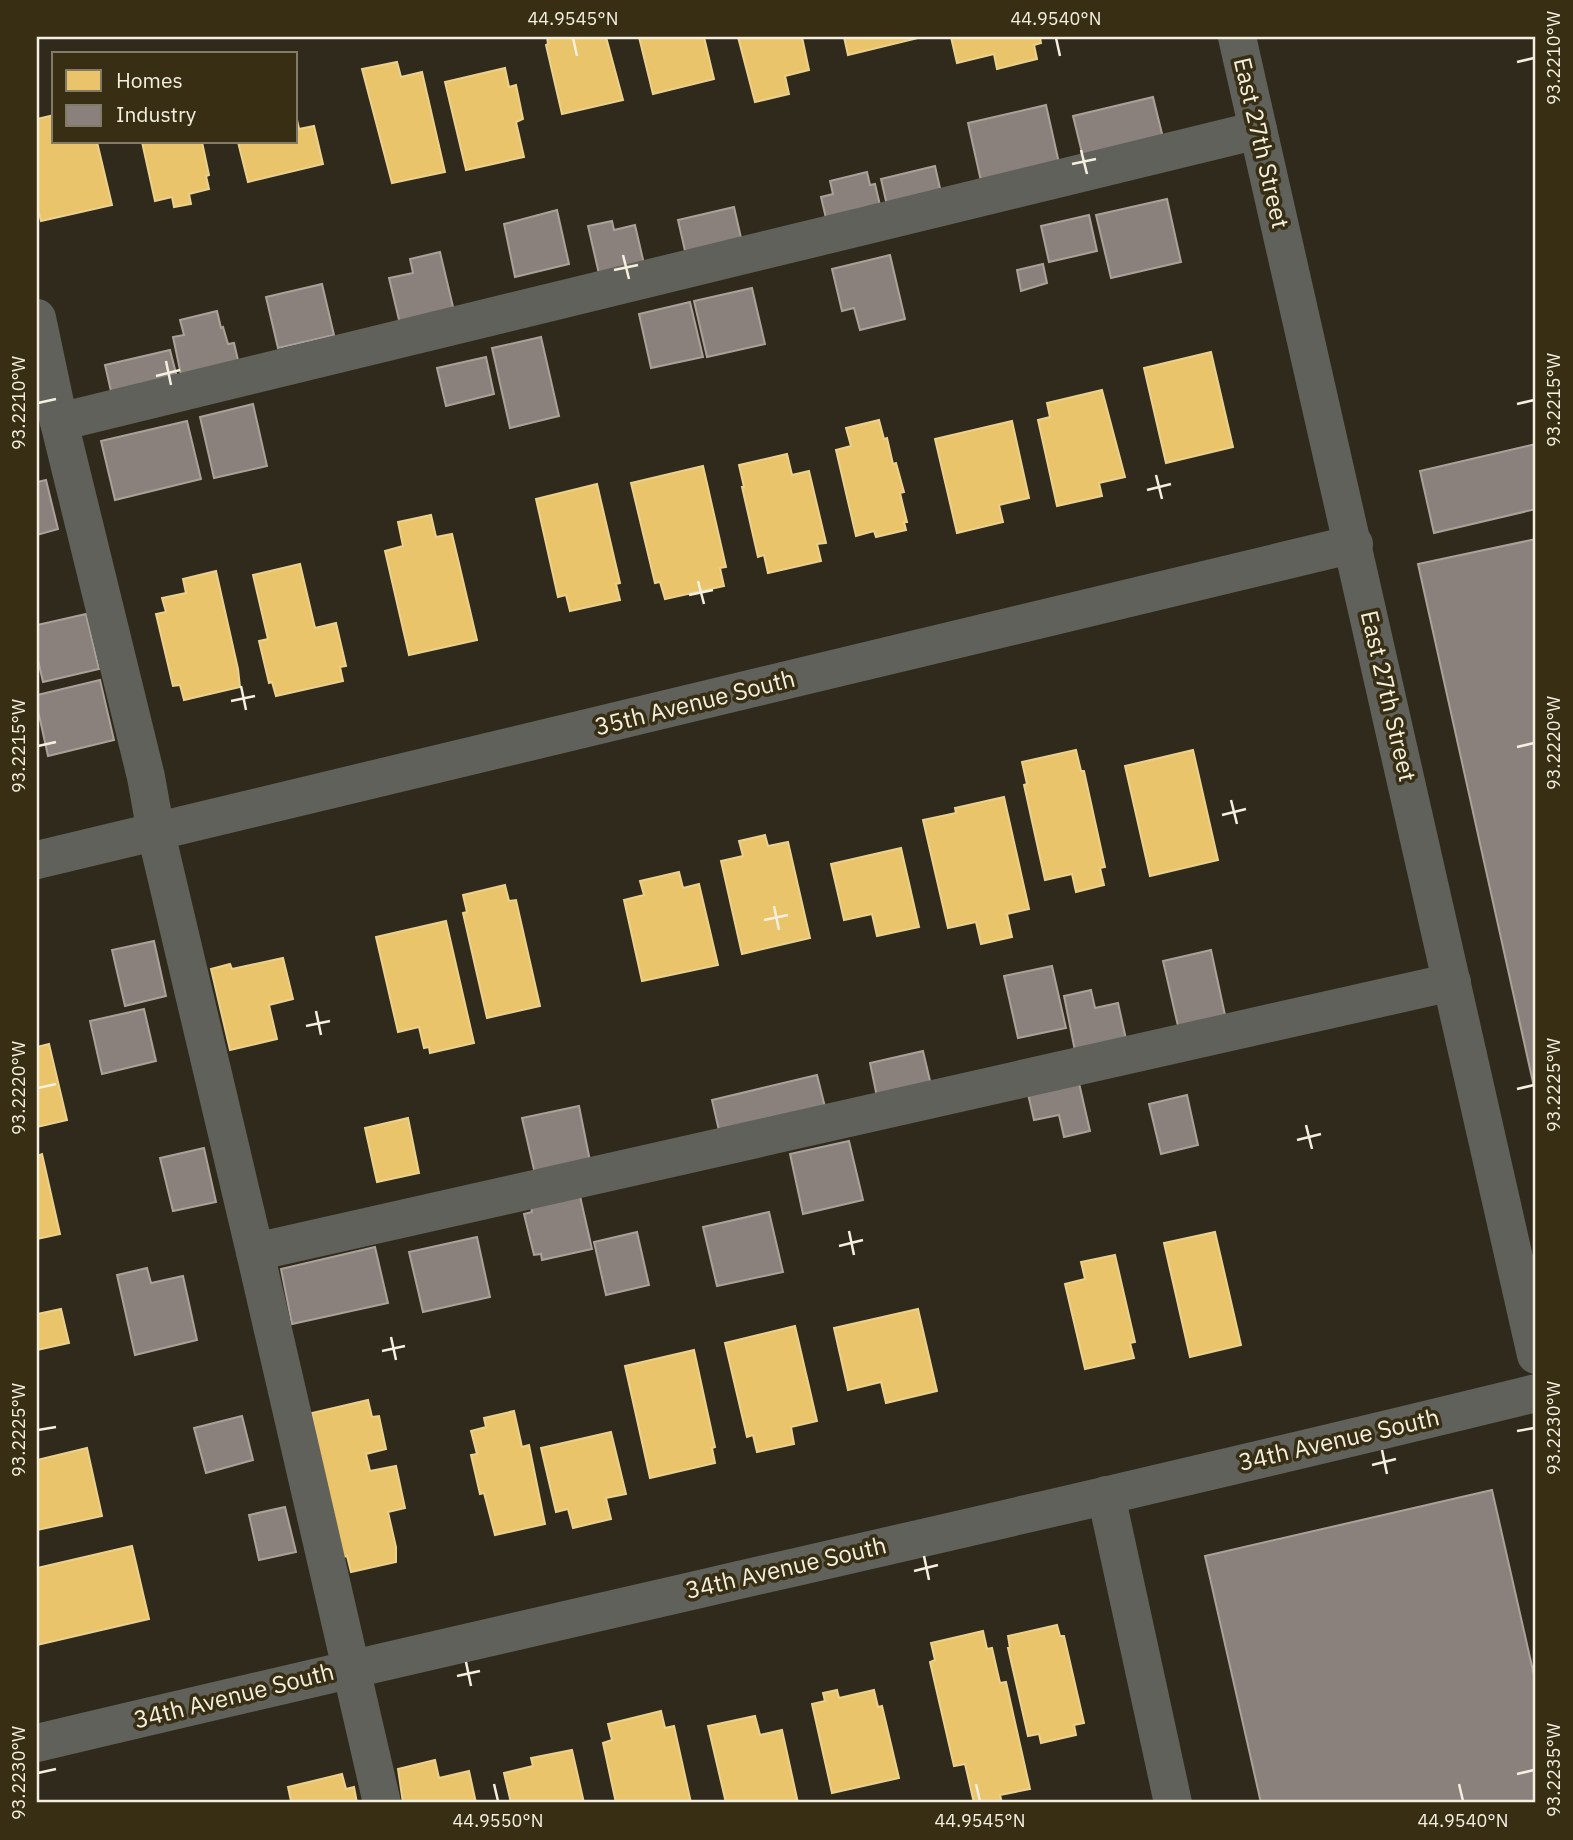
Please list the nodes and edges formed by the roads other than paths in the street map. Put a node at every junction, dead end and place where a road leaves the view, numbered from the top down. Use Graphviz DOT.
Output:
graph roads {
  1 [pos="1237,37"];
  2 [pos="1258,130"];
  3 [pos="37,318"];
  4 [pos="59,422"];
  5 [pos="1354,544"];
  6 [pos="156,833"];
  7 [pos="37,860"];
  8 [pos="1452,982"];
  9 [pos="256,1252"];
  10 [pos="1536,1355"];
  11 [pos="1536,1393"];
  12 [pos="1106,1495"];
  13 [pos="351,1668"];
  14 [pos="37,1743"];
  15 [pos="382,1803"];
  16 [pos="1174,1803"];
  1 -- 2 [label="street, East 27th Street"];
  2 -- 4 [label="street"];
  2 -- 5 [label="street, East 27th Street"];
  3 -- 4 [label="street"];
  4 -- 6 [label="street"];
  5 -- 6 [label="street, 35th Avenue South"];
  5 -- 8 [label="street, East 27th Street"];
  6 -- 7 [label="street, 35th Avenue South"];
  6 -- 9 [label="street"];
  8 -- 9 [label="street"];
  8 -- 10 [label="street, East 27th Street"];
  9 -- 13 [label="street"];
  11 -- 12 [label="street, 34th Avenue South"];
  12 -- 13 [label="street, 34th Avenue South"];
  12 -- 16 [label="street"];
  13 -- 14 [label="street, 34th Avenue South"];
  13 -- 15 [label="street"];
}
